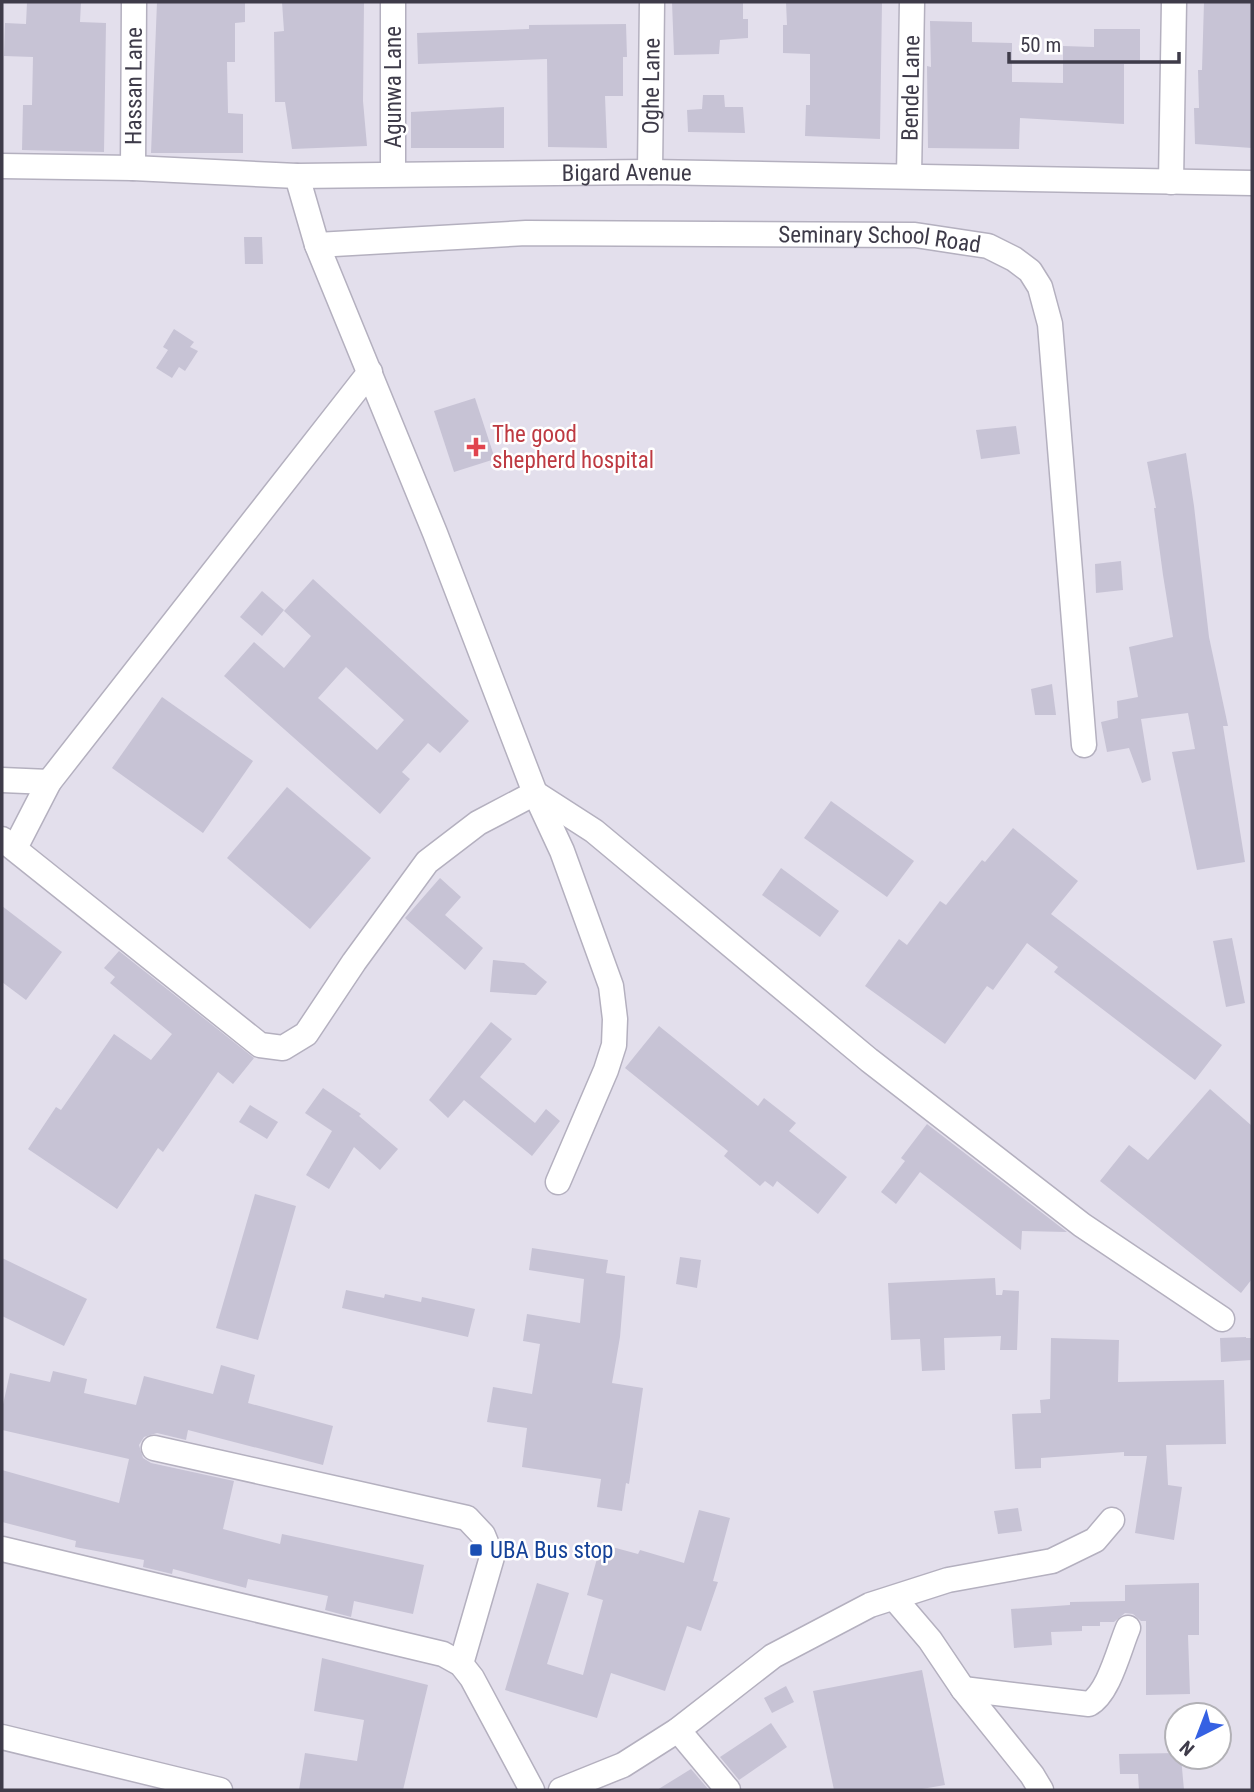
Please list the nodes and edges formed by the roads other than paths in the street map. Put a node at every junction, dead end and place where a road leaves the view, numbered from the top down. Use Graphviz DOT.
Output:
graph roads {
  1 [pos="134,2"];
  2 [pos="393,2"];
  3 [pos="652,2"];
  4 [pos="912,2"];
  5 [pos="1174,2"];
  6 [pos="2,166"];
  7 [pos="133,168"];
  8 [pos="650,172"];
  9 [pos="393,173"];
  10 [pos="297,176"];
  11 [pos="909,176"];
  12 [pos="1171,182"];
  13 [pos="1252,183"];
  14 [pos="317,245"];
  15 [pos="370,372"];
  16 [pos="1084,745"];
  17 [pos="2,780"];
  18 [pos="49,782"];
  19 [pos="535,793"];
  20 [pos="8,844"];
  21 [pos="558,1182"];
  22 [pos="1222,1319"];
  23 [pos="155,1448"];
  24 [pos="1112,1520"];
  25 [pos="2,1549"];
  26 [pos="895,1599"];
  27 [pos="1128,1628"];
  28 [pos="461,1664"];
  29 [pos="963,1689"];
  30 [pos="678,1730"];
  31 [pos="2,1737"];
  32 [pos="220,1790"];
  33 [pos="532,1790"];
  34 [pos="561,1790"];
  35 [pos="728,1790"];
  36 [pos="1041,1790"];
  1 -- 7 [label="street, Hassan Lane"];
  2 -- 9 [label="street, Agunwa Lane"];
  3 -- 8 [label="street, Oghe Lane"];
  4 -- 11 [label="street, Bende Lane"];
  5 -- 12 [label="street"];
  6 -- 7 [label="street, Bigard Avenue"];
  7 -- 10 [label="street, Bigard Avenue"];
  8 -- 9 [label="street, Bigard Avenue"];
  8 -- 11 [label="street, Bigard Avenue"];
  9 -- 10 [label="street, Bigard Avenue"];
  10 -- 14 [label="street"];
  11 -- 12 [label="street, Bigard Avenue"];
  12 -- 13 [label="street, Bigard Avenue"];
  14 -- 15 [label="street"];
  14 -- 16 [label="street, Seminary School Road"];
  15 -- 18 [label="street"];
  15 -- 19 [label="street"];
  17 -- 18 [label="street"];
  18 -- 20 [label="street"];
  19 -- 20 [label="street"];
  19 -- 21 [label="street"];
  19 -- 22 [label="street"];
  23 -- 28 [label="street"];
  24 -- 26 [label="street"];
  25 -- 28 [label="street"];
  26 -- 29 [label="street"];
  26 -- 30 [label="street"];
  27 -- 29 [label="street"];
  28 -- 33 [label="street"];
  29 -- 36 [label="street"];
  30 -- 34 [label="street"];
  30 -- 35 [label="street"];
  31 -- 32 [label="street"];
}
